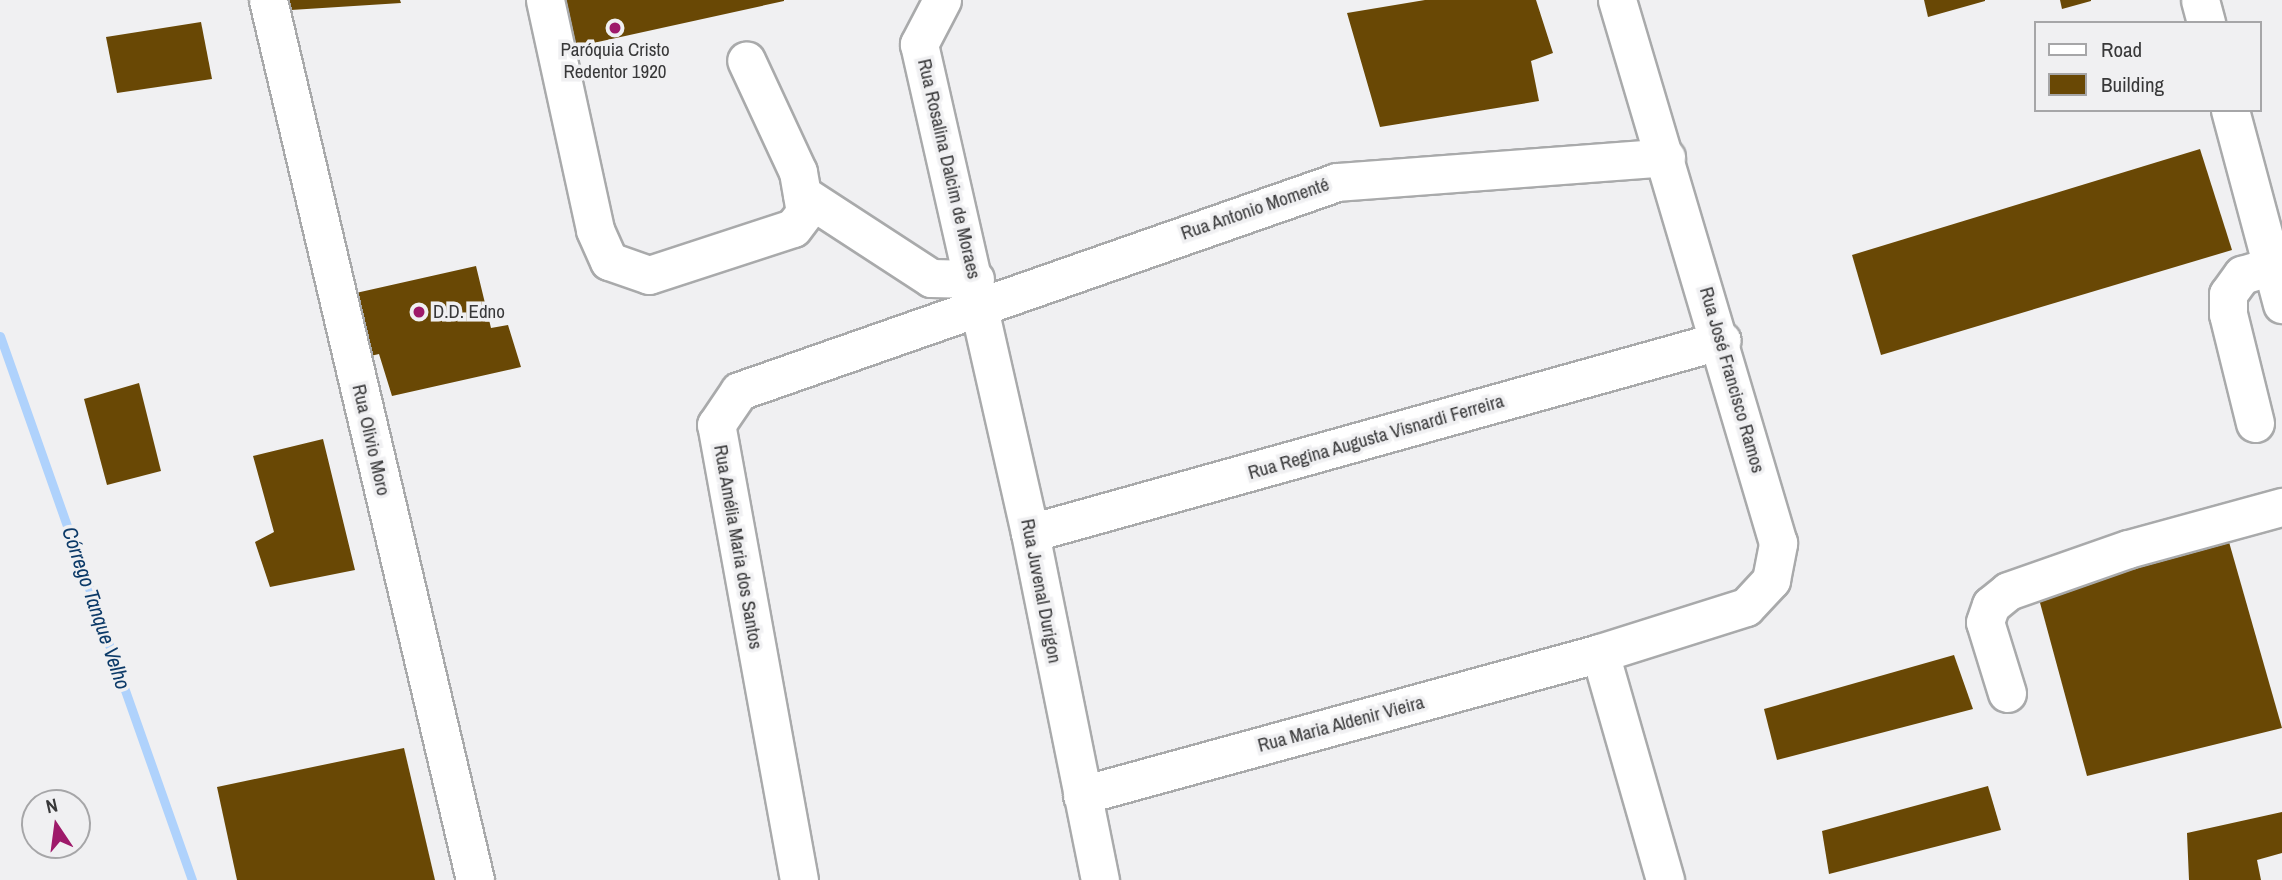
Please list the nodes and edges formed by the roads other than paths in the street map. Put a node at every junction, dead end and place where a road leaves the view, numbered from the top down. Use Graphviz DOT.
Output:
graph roads {
  1 [pos="268,0"];
  2 [pos="545,0"];
  3 [pos="942,0"];
  4 [pos="1618,0"];
  5 [pos="2200,0"];
  6 [pos="2205,21"];
  7 [pos="746,60"];
  8 [pos="2231,112"];
  9 [pos="1666,157"];
  10 [pos="802,194"];
  11 [pos="2272,266"];
  12 [pos="977,290"];
  13 [pos="2282,304"];
  14 [pos="1722,340"];
  15 [pos="2255,423"];
  16 [pos="2282,507"];
  17 [pos="1030,533"];
  18 [pos="1600,653"];
  19 [pos="2007,692"];
  20 [pos="1082,795"];
  21 [pos="475,880"];
  22 [pos="799,880"];
  23 [pos="1100,880"];
  24 [pos="1665,880"];
  1 -- 21 [label="street, Rua Olivio Moro"];
  2 -- 10 [label="street"];
  3 -- 12 [label="street, Rua Rosalina Dalcim de Moraes"];
  4 -- 9 [label="street, Rua José Francisco Ramos"];
  5 -- 6 [label="street"];
  7 -- 10 [label="street"];
  8 -- 11 [label="street"];
  9 -- 12 [label="street, Rua Antonio Momenté"];
  9 -- 14 [label="street, Rua José Francisco Ramos"];
  10 -- 12 [label="street"];
  11 -- 13 [label="street"];
  11 -- 15 [label="street"];
  12 -- 17 [label="street, Rua Juvenal Durigon"];
  12 -- 22 [label="street, Rua Amélia Maria dos Santos"];
  14 -- 17 [label="street, Rua Regina Augusta Visnardi Ferreira"];
  14 -- 18 [label="street, Rua José Francisco Ramos"];
  16 -- 19 [label="street"];
  17 -- 20 [label="street, Rua Juvenal Durigon"];
  18 -- 20 [label="street, Rua Maria Aldenir Vieira"];
  18 -- 24 [label="street"];
  20 -- 23 [label="street, Rua Juvenal Durigon"];
}
